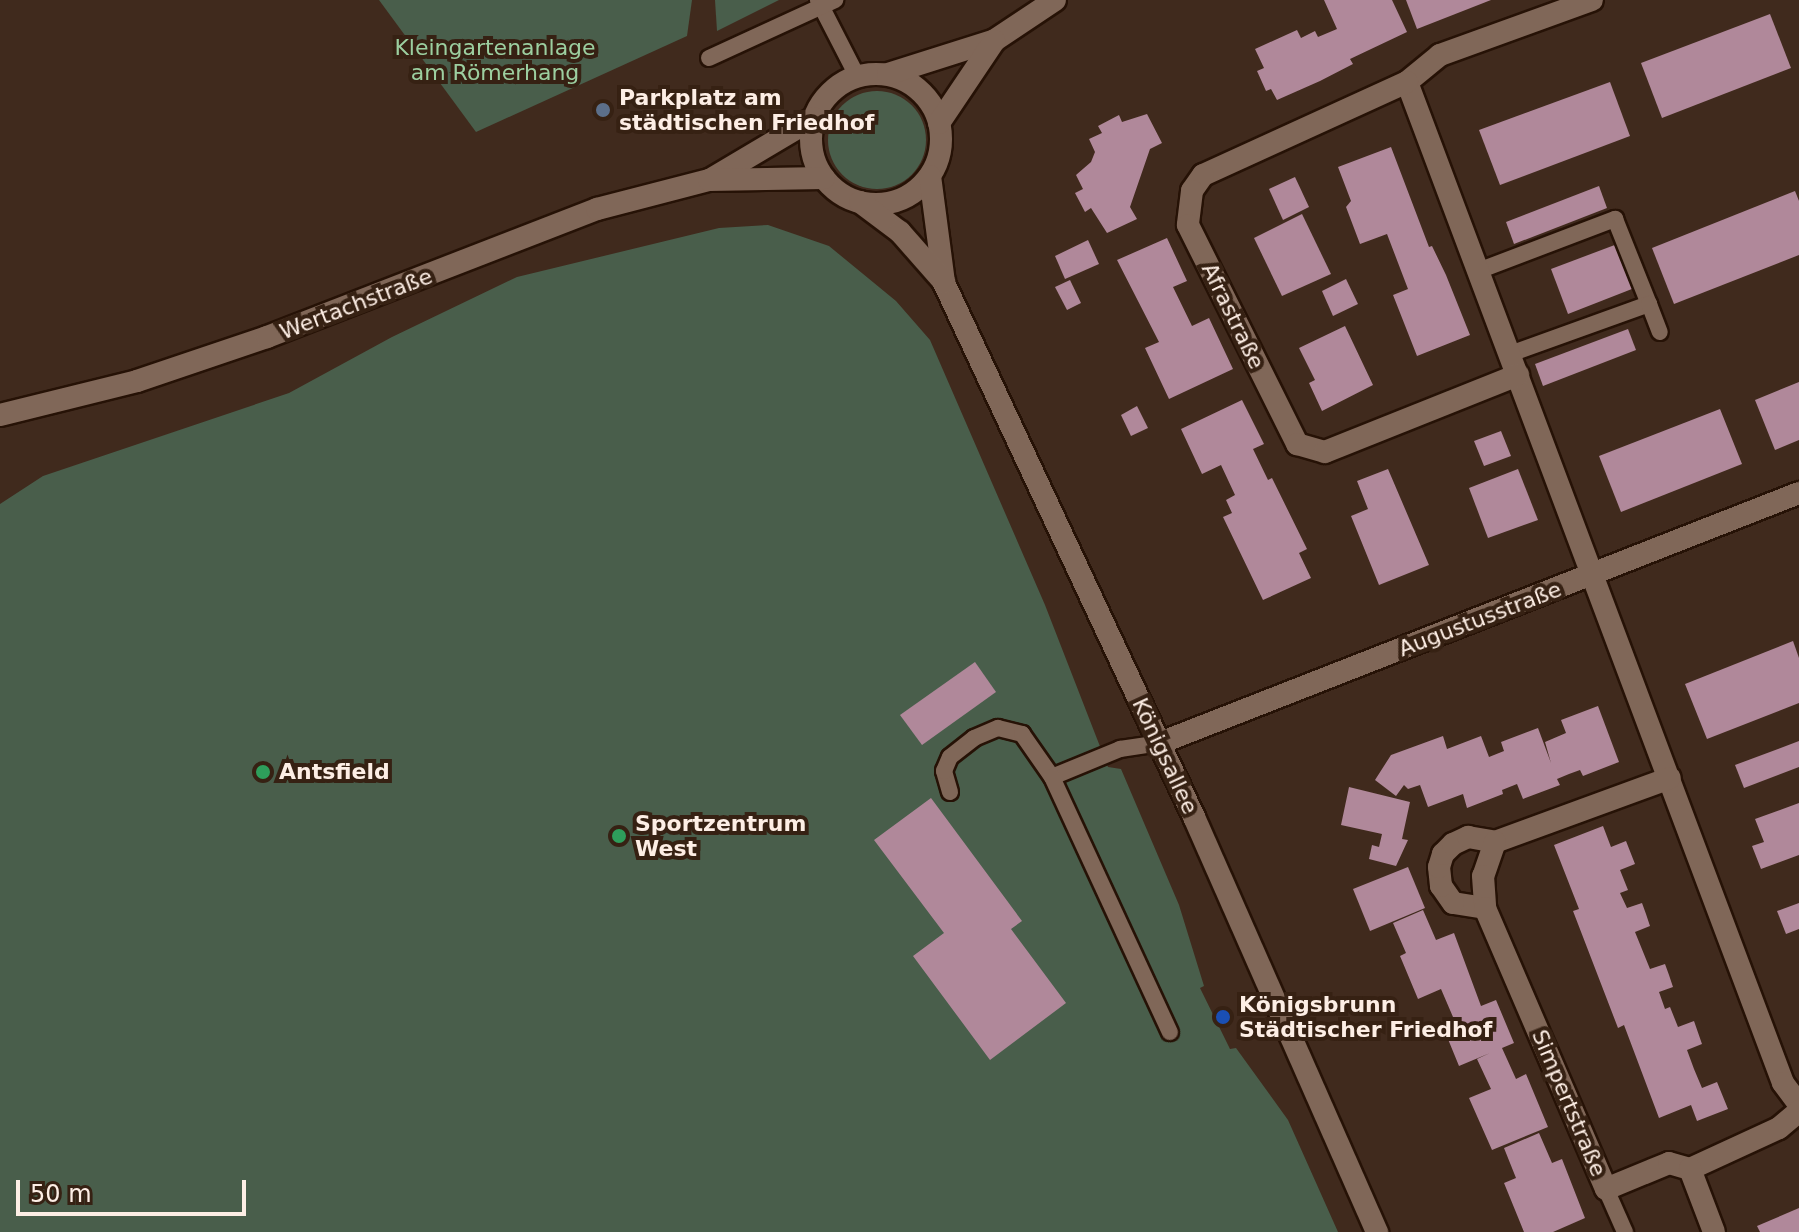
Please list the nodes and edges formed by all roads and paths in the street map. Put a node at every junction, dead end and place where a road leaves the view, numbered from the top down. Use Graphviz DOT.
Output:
graph roads {
  1 [pos="1055,0"];
  2 [pos="1592,0"];
  3 [pos="825,2"];
  4 [pos="995,40"];
  5 [pos="709,58"];
  6 [pos="888,74"];
  7 [pos="857,76"];
  8 [pos="1407,82"];
  9 [pos="814,118"];
  10 [pos="939,123"];
  11 [pos="930,176"];
  12 [pos="824,178"];
  13 [pos="709,180"];
  14 [pos="860,202"];
  15 [pos="1478,271"];
  16 [pos="944,283"];
  17 [pos="1649,304"];
  18 [pos="1660,332"];
  19 [pos="1514,365"];
  20 [pos="0,415"];
  21 [pos="1799,493"];
  22 [pos="1592,576"];
  23 [pos="1160,743"];
  24 [pos="1052,777"];
  25 [pos="1670,778"];
  26 [pos="950,792"];
  27 [pos="1495,842"];
  28 [pos="1485,908"];
  29 [pos="1170,1032"];
  30 [pos="1799,1104"];
  31 [pos="1799,1111"];
  32 [pos="1690,1169"];
  33 [pos="1606,1189"];
  34 [pos="1377,1232"];
  35 [pos="1625,1232"];
  36 [pos="1714,1232"];
  1 -- 4 [label="street"];
  2 -- 8 [label="street, Afrastraße"];
  3 -- 5 [label="lane"];
  3 -- 7 [label="lane"];
  4 -- 6 [label="street"];
  4 -- 10 [label="street"];
  6 -- 7 [label="street"];
  6 -- 10 [label="street"];
  7 -- 9 [label="street"];
  8 -- 15 [label="street"];
  8 -- 19 [label="street, Afrastraße"];
  9 -- 12 [label="street"];
  9 -- 13 [label="street, Wertachstraße"];
  10 -- 11 [label="street"];
  11 -- 14 [label="street"];
  11 -- 16 [label="street, Königsallee"];
  12 -- 13 [label="street, Wertachstraße"];
  12 -- 14 [label="street"];
  13 -- 20 [label="street, Wertachstraße"];
  14 -- 16 [label="street, Königsallee"];
  15 -- 17 [label="lane"];
  15 -- 19 [label="street"];
  16 -- 23 [label="street, Königsallee"];
  17 -- 18 [label="lane"];
  17 -- 19 [label="lane"];
  19 -- 22 [label="street"];
  21 -- 22 [label="street, Augustusstraße"];
  22 -- 23 [label="street, Augustusstraße"];
  22 -- 25 [label="street"];
  23 -- 24 [label="lane"];
  23 -- 34 [label="street, Königsallee"];
  24 -- 26 [label="lane"];
  24 -- 29 [label="lane"];
  25 -- 27 [label="street"];
  25 -- 30 [label="street"];
  27 -- 28 [label="street, Simpertstraße"];
  27 -- 28 [label="street"];
  28 -- 33 [label="street, Simpertstraße"];
  31 -- 32 [label="street, Simpertstraße"];
  32 -- 33 [label="street, Simpertstraße"];
  32 -- 36 [label="street"];
  33 -- 35 [label="lane"];
}
